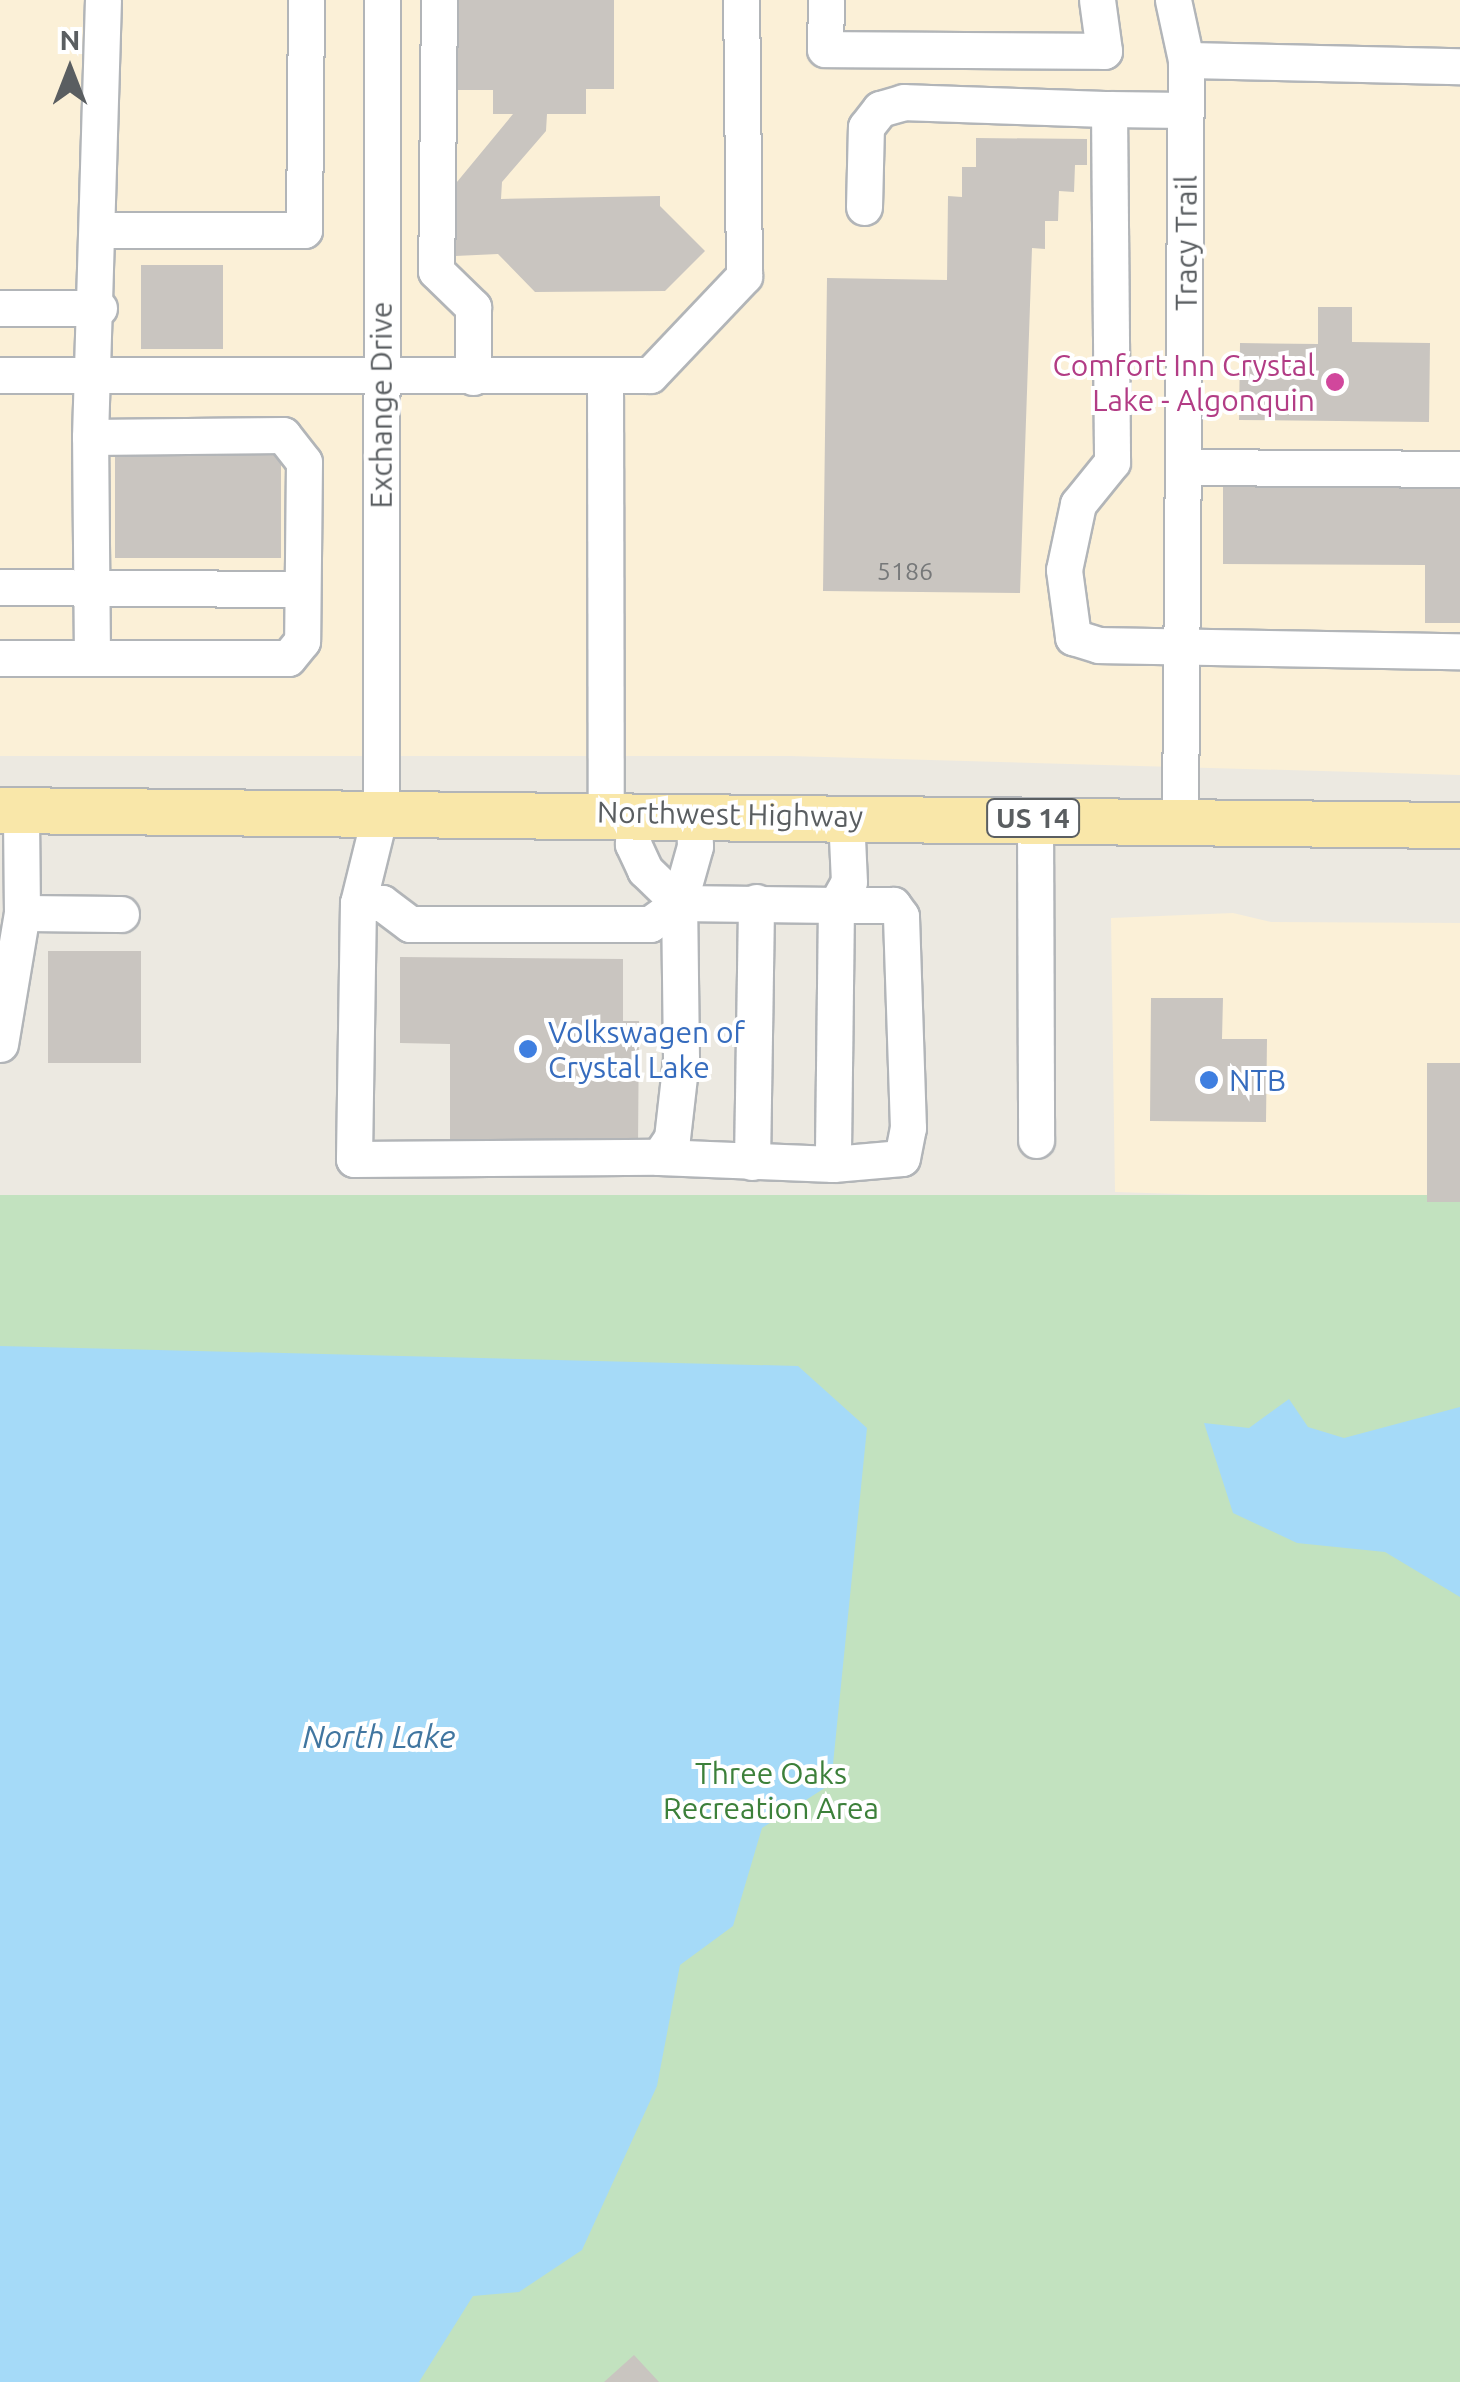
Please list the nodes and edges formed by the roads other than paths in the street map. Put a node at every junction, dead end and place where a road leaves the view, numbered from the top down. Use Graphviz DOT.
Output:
graph roads {
  1 [pos="103,0"];
  2 [pos="306,0"];
  3 [pos="382,0"];
  4 [pos="439,0"];
  5 [pos="741,0"];
  6 [pos="826,0"];
  7 [pos="1097,0"];
  8 [pos="1173,0"];
  9 [pos="1186,60"];
  10 [pos="1460,66"];
  11 [pos="1108,108"];
  12 [pos="1185,110"];
  13 [pos="864,207"];
  14 [pos="100,230"];
  15 [pos="0,308"];
  16 [pos="99,308"];
  17 [pos="0,375"];
  18 [pos="97,375"];
  19 [pos="473,377"];
  20 [pos="604,377"];
  21 [pos="380,378"];
  22 [pos="90,437"];
  23 [pos="1185,467"];
  24 [pos="1460,469"];
  25 [pos="0,587"];
  26 [pos="92,588"];
  27 [pos="302,589"];
  28 [pos="1186,648"];
  29 [pos="1460,651"];
  30 [pos="0,658"];
  31 [pos="92,658"];
  32 [pos="10,810"];
  33 [pos="381,810"];
  34 [pos="620,812"];
  35 [pos="694,814"];
  36 [pos="846,815"];
  37 [pos="1035,818"];
  38 [pos="1180,819"];
  39 [pos="1460,824"];
  40 [pos="756,902"];
  41 [pos="358,903"];
  42 [pos="678,903"];
  43 [pos="836,905"];
  44 [pos="22,913"];
  45 [pos="121,914"];
  46 [pos="0,1044"];
  47 [pos="1036,1140"];
  48 [pos="659,1157"];
  49 [pos="752,1162"];
  50 [pos="832,1164"];
  1 -- 14 [label="lane"];
  2 -- 14 [label="lane"];
  3 -- 21 [label="lane, Exchange Drive"];
  4 -- 19 [label="lane"];
  5 -- 20 [label="lane"];
  6 -- 7 [label="lane"];
  8 -- 9 [label="lane, Tracy Trail"];
  9 -- 10 [label="lane"];
  9 -- 12 [label="lane, Tracy Trail"];
  11 -- 12 [label="lane"];
  11 -- 13 [label="lane"];
  11 -- 28 [label="lane"];
  12 -- 23 [label="lane, Tracy Trail"];
  14 -- 16 [label="lane"];
  15 -- 16 [label="lane"];
  16 -- 18 [label="lane"];
  17 -- 18 [label="lane"];
  18 -- 21 [label="lane"];
  18 -- 22 [label="lane"];
  19 -- 20 [label="lane"];
  19 -- 21 [label="lane"];
  20 -- 34 [label="lane"];
  21 -- 33 [label="lane, Exchange Drive"];
  22 -- 26 [label="lane"];
  22 -- 27 [label="lane"];
  23 -- 24 [label="lane"];
  23 -- 28 [label="lane, Tracy Trail"];
  25 -- 26 [label="lane"];
  26 -- 27 [label="lane"];
  26 -- 31 [label="lane"];
  27 -- 31 [label="lane"];
  28 -- 29 [label="lane"];
  28 -- 38 [label="lane, Tracy Trail"];
  30 -- 31 [label="lane"];
  32 -- 33 [label="main road, Northwest Highway / US 14"];
  32 -- 44 [label="lane"];
  33 -- 34 [label="main road, Northwest Highway / US 14"];
  33 -- 41 [label="lane, Exchange Drive"];
  34 -- 35 [label="main road, Northwest Highway / US 14"];
  34 -- 42 [label="lane"];
  35 -- 36 [label="main road, Northwest Highway / US 14"];
  35 -- 42 [label="lane"];
  36 -- 37 [label="main road, Northwest Highway / US 14"];
  36 -- 43 [label="lane"];
  37 -- 38 [label="main road, Northwest Highway / US 14"];
  37 -- 47 [label="lane"];
  38 -- 39 [label="main road, Northwest Highway / US 14"];
  40 -- 42 [label="lane"];
  40 -- 43 [label="lane"];
  40 -- 49 [label="lane"];
  41 -- 42 [label="lane"];
  41 -- 48 [label="lane, Exchange Drive"];
  42 -- 48 [label="lane"];
  43 -- 50 [label="lane"];
  43 -- 50 [label="lane"];
  44 -- 45 [label="lane"];
  44 -- 46 [label="lane"];
  48 -- 49 [label="lane"];
  49 -- 50 [label="lane"];
}
